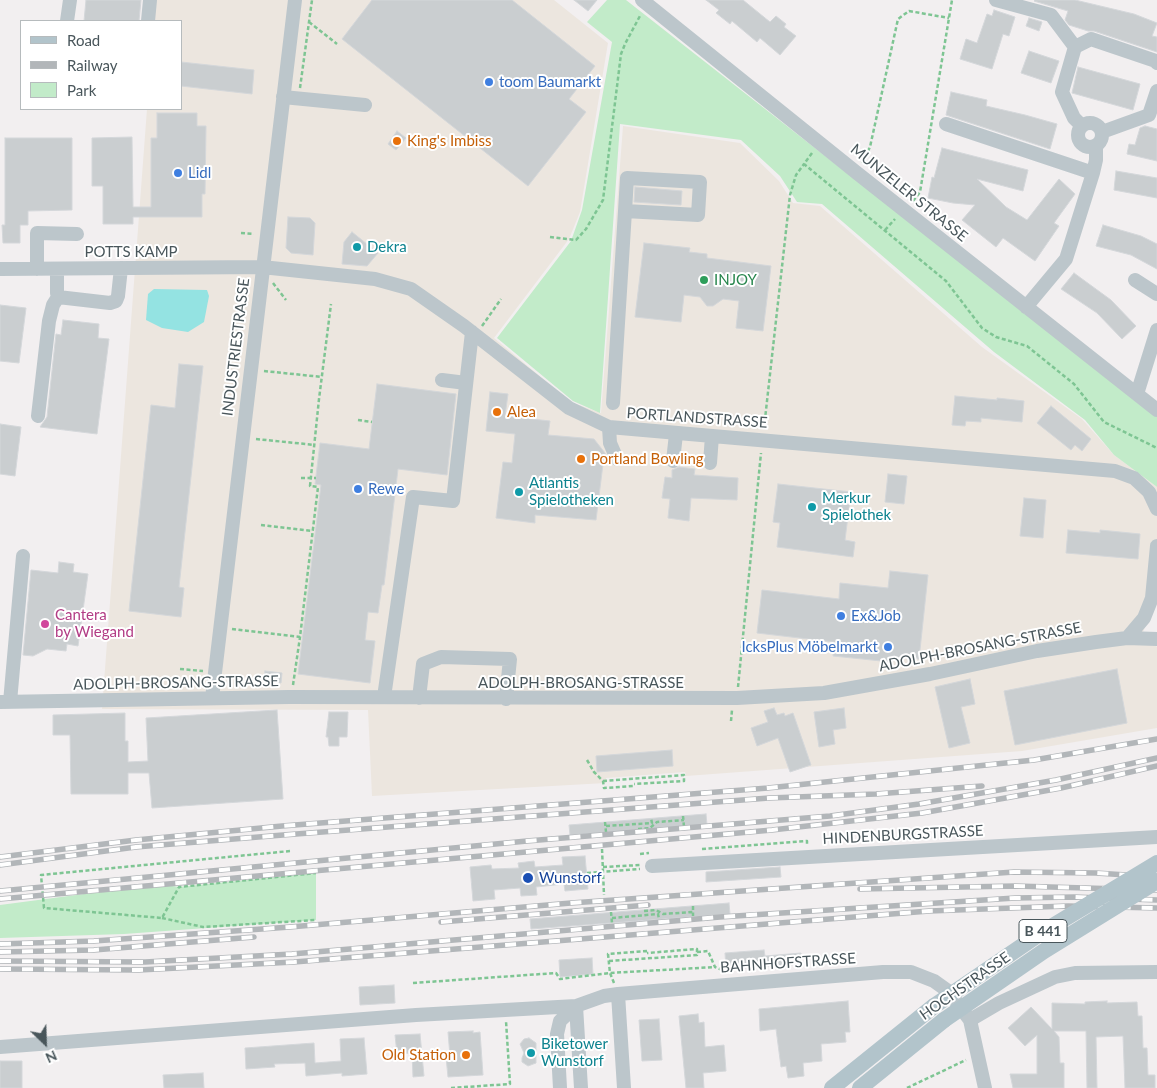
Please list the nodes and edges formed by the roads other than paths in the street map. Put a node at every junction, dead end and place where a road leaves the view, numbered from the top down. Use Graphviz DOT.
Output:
graph roads {
  1 [pos="70,0"];
  2 [pos="150,0"];
  3 [pos="295,0"];
  4 [pos="996,0"];
  5 [pos="646,3"];
  6 [pos="67,20"];
  7 [pos="148,20"];
  8 [pos="1076,47"];
  9 [pos="1157,63"];
  10 [pos="1157,91"];
  11 [pos="289,98"];
  12 [pos="365,105"];
  13 [pos="1153,117"];
  14 [pos="946,124"];
  15 [pos="1082,126"];
  16 [pos="1102,132"];
  17 [pos="1096,146"];
  18 [pos="1092,173"];
  19 [pos="625,211"];
  20 [pos="77,234"];
  21 [pos="262,267"];
  22 [pos="121,268"];
  23 [pos="0,269"];
  24 [pos="57,269"];
  25 [pos="37,270"];
  26 [pos="1135,280"];
  27 [pos="1157,294"];
  28 [pos="58,297"];
  29 [pos="1026,307"];
  30 [pos="1157,330"];
  31 [pos="474,334"];
  32 [pos="442,380"];
  33 [pos="466,383"];
  34 [pos="1137,394"];
  35 [pos="613,403"];
  36 [pos="1157,410"];
  37 [pos="38,416"];
  38 [pos="609,427"];
  39 [pos="676,434"];
  40 [pos="712,436"];
  41 [pos="617,459"];
  42 [pos="673,461"];
  43 [pos="710,463"];
  44 [pos="1157,509"];
  45 [pos="1157,546"];
  46 [pos="23,556"];
  47 [pos="1127,638"];
  48 [pos="1157,639"];
  49 [pos="212,698"];
  50 [pos="384,698"];
  51 [pos="419,698"];
  52 [pos="506,699"];
  53 [pos="5,702"];
  54 [pos="1157,836"];
  55 [pos="649,863"];
  56 [pos="1157,863"];
  57 [pos="1157,881"];
  58 [pos="1157,972"];
  59 [pos="618,994"];
  60 [pos="576,1006"];
  61 [pos="970,1020"];
  62 [pos="0,1047"];
  63 [pos="560,1088"];
  64 [pos="581,1088"];
  65 [pos="624,1088"];
  66 [pos="832,1088"];
  67 [pos="860,1088"];
  68 [pos="984,1088"];
  1 -- 6 [label="street"];
  2 -- 7 [label="street"];
  3 -- 11 [label="street, INDUSTRIESTRASSE"];
  4 -- 8 [label="street"];
  5 -- 29 [label="street, MUNZELER STRASSE"];
  8 -- 9 [label="street"];
  8 -- 15 [label="street"];
  10 -- 13 [label="street"];
  11 -- 12 [label="street"];
  11 -- 21 [label="street, INDUSTRIESTRASSE"];
  13 -- 16 [label="street"];
  14 -- 18 [label="street"];
  15 -- 16 [label="street"];
  15 -- 17 [label="street"];
  16 -- 17 [label="street"];
  17 -- 18 [label="street"];
  18 -- 29 [label="street"];
  19 -- 19 [label="street"];
  19 -- 35 [label="street"];
  20 -- 25 [label="street"];
  21 -- 22 [label="street, POTTS KAMP"];
  21 -- 31 [label="street, PORTLANDSTRASSE"];
  21 -- 49 [label="street, INDUSTRIESTRASSE"];
  22 -- 24 [label="street, POTTS KAMP"];
  22 -- 28 [label="street"];
  23 -- 25 [label="street, POTTS KAMP"];
  24 -- 25 [label="street, POTTS KAMP"];
  24 -- 28 [label="street"];
  26 -- 27 [label="street"];
  28 -- 37 [label="street"];
  29 -- 34 [label="street, MUNZELER STRASSE"];
  30 -- 34 [label="street"];
  31 -- 33 [label="street"];
  31 -- 38 [label="street, PORTLANDSTRASSE"];
  32 -- 33 [label="street"];
  33 -- 50 [label="street"];
  34 -- 36 [label="street, MUNZELER STRASSE"];
  38 -- 39 [label="street, PORTLANDSTRASSE"];
  38 -- 41 [label="street"];
  39 -- 40 [label="street, PORTLANDSTRASSE"];
  39 -- 42 [label="street"];
  40 -- 43 [label="street"];
  40 -- 44 [label="street, PORTLANDSTRASSE"];
  45 -- 47 [label="street"];
  46 -- 53 [label="street"];
  47 -- 48 [label="street, ADOLPH-BROSANG-STRASSE"];
  47 -- 52 [label="street, ADOLPH-BROSANG-STRASSE"];
  49 -- 50 [label="street, ADOLPH-BROSANG-STRASSE"];
  49 -- 53 [label="street, ADOLPH-BROSANG-STRASSE"];
  50 -- 51 [label="street, ADOLPH-BROSANG-STRASSE"];
  51 -- 52 [label="street, ADOLPH-BROSANG-STRASSE"];
  51 -- 52 [label="street"];
  54 -- 55 [label="street, HINDENBURGSTRASSE"];
  56 -- 66 [label="main road, HOCHSTRASSE / B 441, bridge"];
  57 -- 67 [label="main road, HOCHSTRASSE / B 441, bridge"];
  58 -- 61 [label="street"];
  59 -- 60 [label="street, BAHNHOFSTRASSE"];
  59 -- 61 [label="street, BAHNHOFSTRASSE"];
  59 -- 65 [label="street"];
  60 -- 62 [label="street, BAHNHOFSTRASSE"];
  60 -- 63 [label="street"];
  60 -- 64 [label="street"];
  61 -- 68 [label="street"];
}
